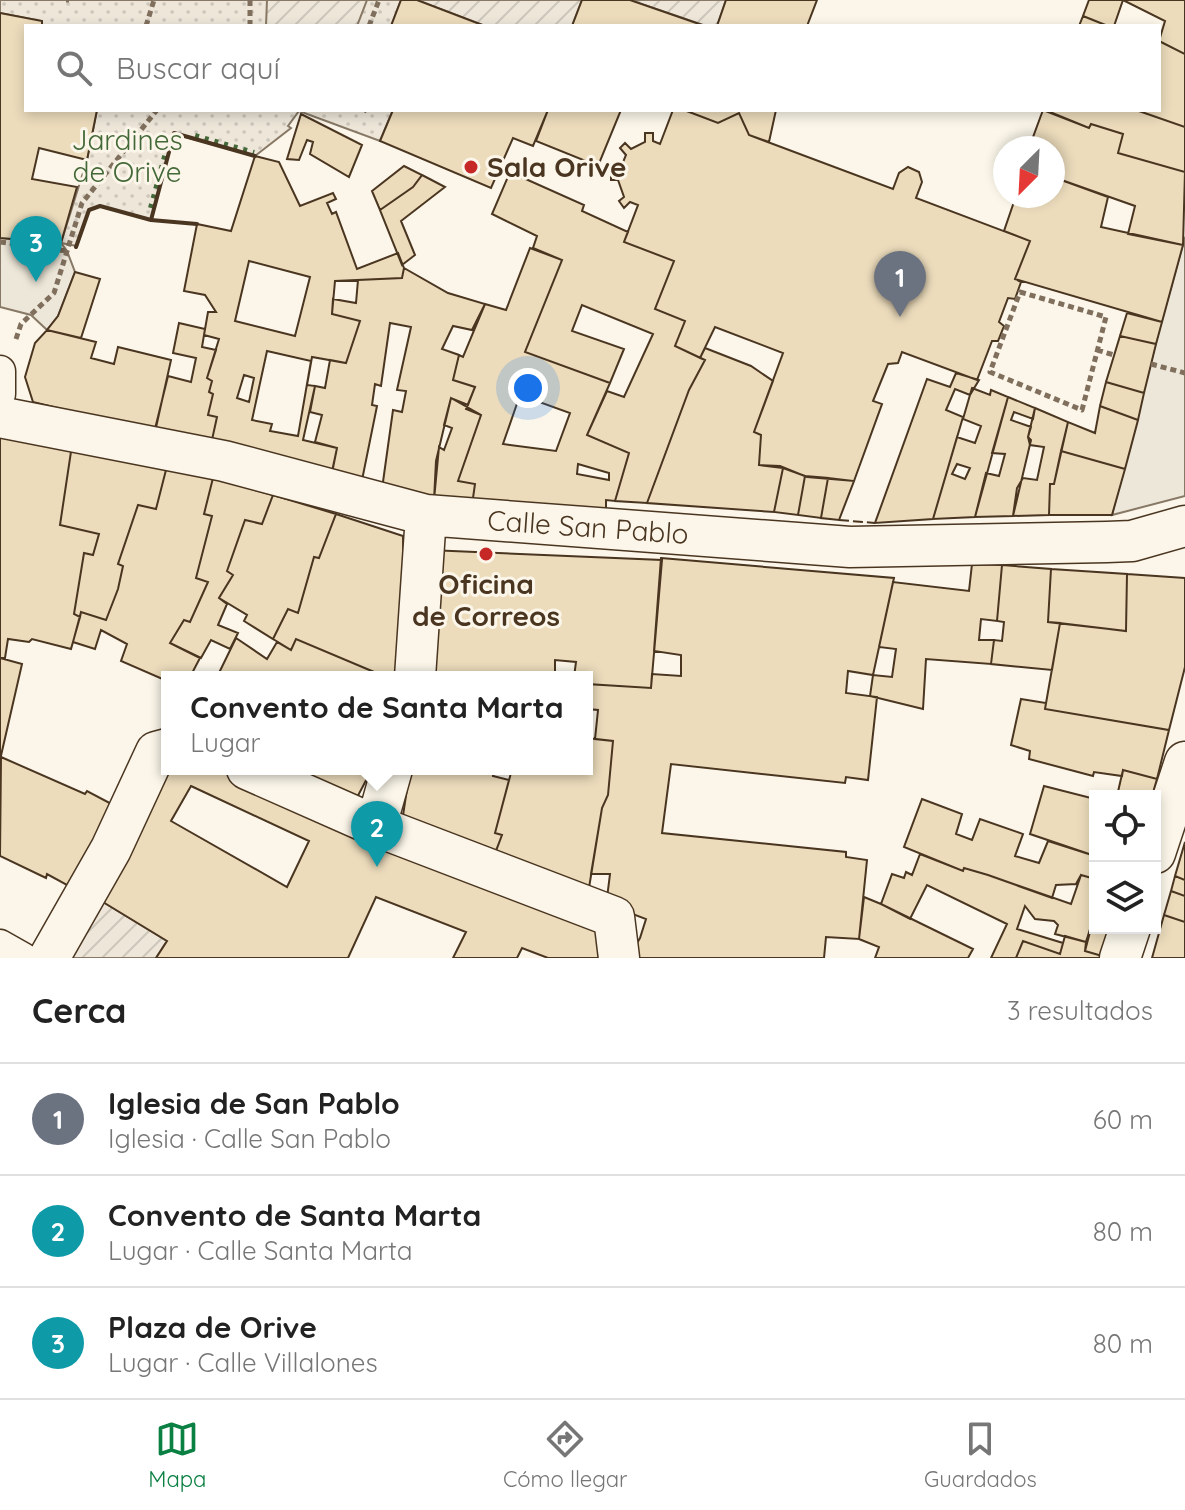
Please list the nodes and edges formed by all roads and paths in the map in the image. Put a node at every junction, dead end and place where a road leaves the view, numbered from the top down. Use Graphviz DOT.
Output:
graph roads {
  1 [pos="154,0"];
  2 [pos="250,0"];
  3 [pos="379,0"];
  4 [pos="147,24"];
  5 [pos="250,24"];
  6 [pos="370,24"];
  7 [pos="155,112"];
  8 [pos="0,242"];
  9 [pos="67,251"];
  10 [pos="1097,350"];
  11 [pos="1114,355"];
  12 [pos="1151,364"];
  13 [pos="1185,373"];
  14 [pos="0,392"];
  15 [pos="426,515"];
  16 [pos="1185,526"];
  17 [pos="415,671"];
  18 [pos="161,751"];
  19 [pos="1185,762"];
  20 [pos="261,775"];
  21 [pos="390,775"];
  22 [pos="376,826"];
  23 [pos="1161,835"];
  24 [pos="1128,934"];
  25 [pos="0,945"];
  26 [pos="23,958"];
  27 [pos="49,958"];
  28 [pos="619,958"];
  29 [pos="1120,958"];
  1 -- 4 [label="path"];
  2 -- 5 [label="path"];
  3 -- 6 [label="path"];
  7 -- 9 [label="path"];
  8 -- 9 [label="path"];
  9 -- 14 [label="path"];
  10 -- 10 [label="path"];
  10 -- 11 [label="path"];
  12 -- 13 [label="path"];
  14 -- 15 [label="street, Calle San Pablo"];
  15 -- 16 [label="street, Calle San Pablo"];
  15 -- 17 [label="street"];
  18 -- 27 [label="street"];
  19 -- 23 [label="street"];
  20 -- 22 [label="street"];
  21 -- 22 [label="street"];
  22 -- 28 [label="street"];
  24 -- 29 [label="street"];
  25 -- 26 [label="street"];
}
